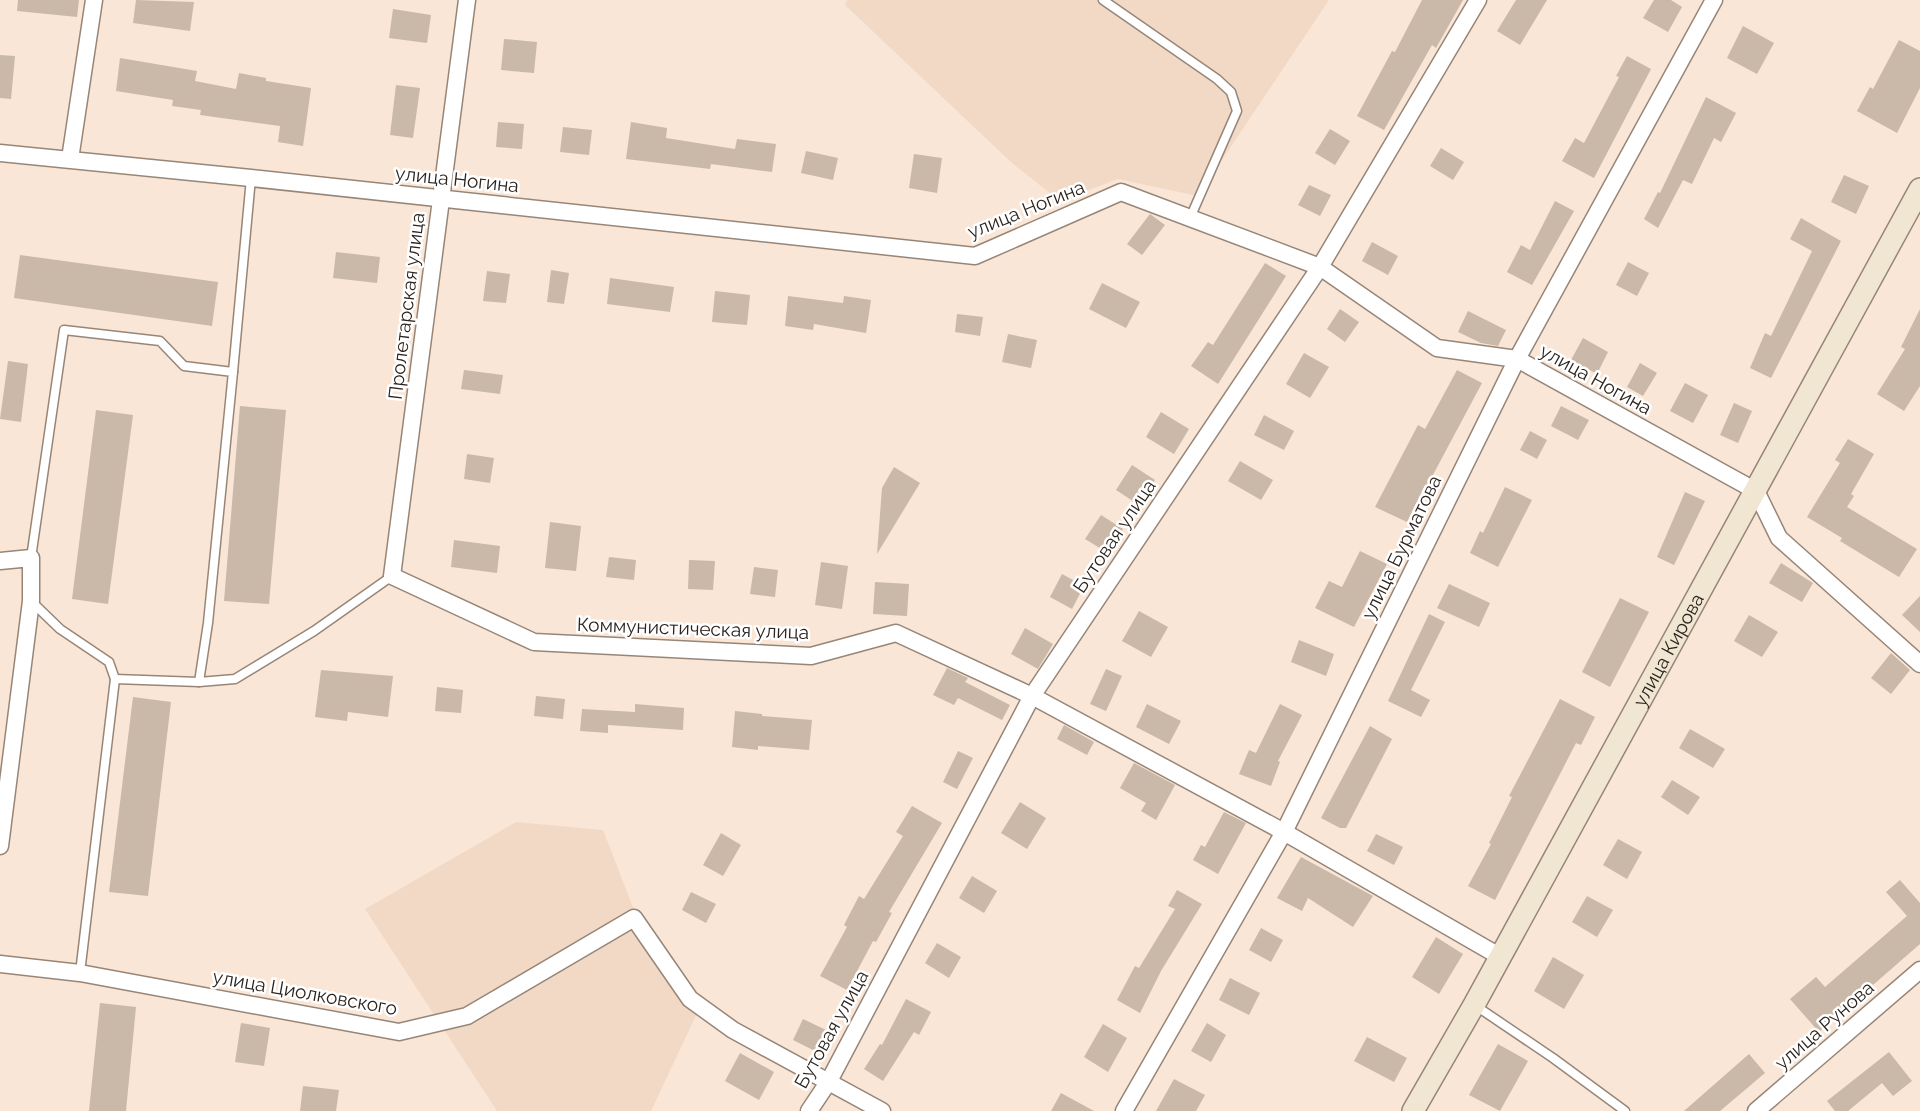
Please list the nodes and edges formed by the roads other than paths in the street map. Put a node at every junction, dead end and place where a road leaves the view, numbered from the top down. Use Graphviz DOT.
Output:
graph roads {
  1 [pos="94,0"];
  2 [pos="467,0"];
  3 [pos="1103,0"];
  4 [pos="1478,0"];
  5 [pos="1714,0"];
  6 [pos="0,153"];
  7 [pos="70,159"];
  8 [pos="251,178"];
  9 [pos="1920,189"];
  10 [pos="441,198"];
  11 [pos="1190,218"];
  12 [pos="1320,267"];
  13 [pos="1517,359"];
  14 [pos="233,372"];
  15 [pos="1756,491"];
  16 [pos="31,558"];
  17 [pos="0,561"];
  18 [pos="392,576"];
  19 [pos="31,601"];
  20 [pos="1920,664"];
  21 [pos="115,679"];
  22 [pos="199,682"];
  23 [pos="1032,696"];
  24 [pos="1284,832"];
  25 [pos="0,846"];
  26 [pos="1499,956"];
  27 [pos="0,964"];
  28 [pos="1920,970"];
  29 [pos="80,972"];
  30 [pos="1474,1005"];
  31 [pos="829,1081"];
  32 [pos="810,1111"];
  33 [pos="882,1111"];
  34 [pos="1124,1111"];
  35 [pos="1413,1111"];
  36 [pos="1625,1111"];
  37 [pos="1756,1111"];
  1 -- 7 [label="street"];
  2 -- 10 [label="street, Пролетарская улица"];
  3 -- 11 [label="lane"];
  4 -- 12 [label="street, Бутовая улица"];
  5 -- 13 [label="street, улица Бурматова"];
  6 -- 7 [label="street, улица Ногина"];
  7 -- 8 [label="street, улица Ногина"];
  8 -- 10 [label="street, улица Ногина"];
  8 -- 14 [label="lane"];
  9 -- 15 [label="main road, улица Кирова"];
  10 -- 11 [label="street, улица Ногина"];
  10 -- 18 [label="street, Пролетарская улица"];
  11 -- 12 [label="street, улица Ногина"];
  12 -- 13 [label="street, улица Ногина"];
  12 -- 23 [label="street, Бутовая улица"];
  13 -- 15 [label="street, улица Ногина"];
  13 -- 24 [label="street, улица Бурматова"];
  14 -- 16 [label="lane"];
  14 -- 22 [label="lane"];
  15 -- 20 [label="street"];
  15 -- 26 [label="main road, улица Кирова"];
  16 -- 17 [label="street"];
  16 -- 19 [label="street"];
  18 -- 22 [label="lane"];
  18 -- 23 [label="street, Коммунистическая улица"];
  19 -- 21 [label="lane"];
  19 -- 25 [label="street"];
  21 -- 22 [label="lane"];
  21 -- 29 [label="lane"];
  23 -- 24 [label="street, Коммунистическая улица"];
  23 -- 31 [label="street, Бутовая улица"];
  24 -- 26 [label="street, Коммунистическая улица"];
  24 -- 34 [label="street, улица Бурматова"];
  26 -- 30 [label="main road, улица Кирова"];
  27 -- 29 [label="street, улица Циолковского"];
  28 -- 37 [label="street, улица Рунова"];
  29 -- 31 [label="street, улица Циолковского"];
  30 -- 35 [label="main road, улица Кирова"];
  30 -- 36 [label="lane"];
  31 -- 32 [label="street, Бутовая улица"];
  31 -- 33 [label="street, улица Циолковского"];
}
